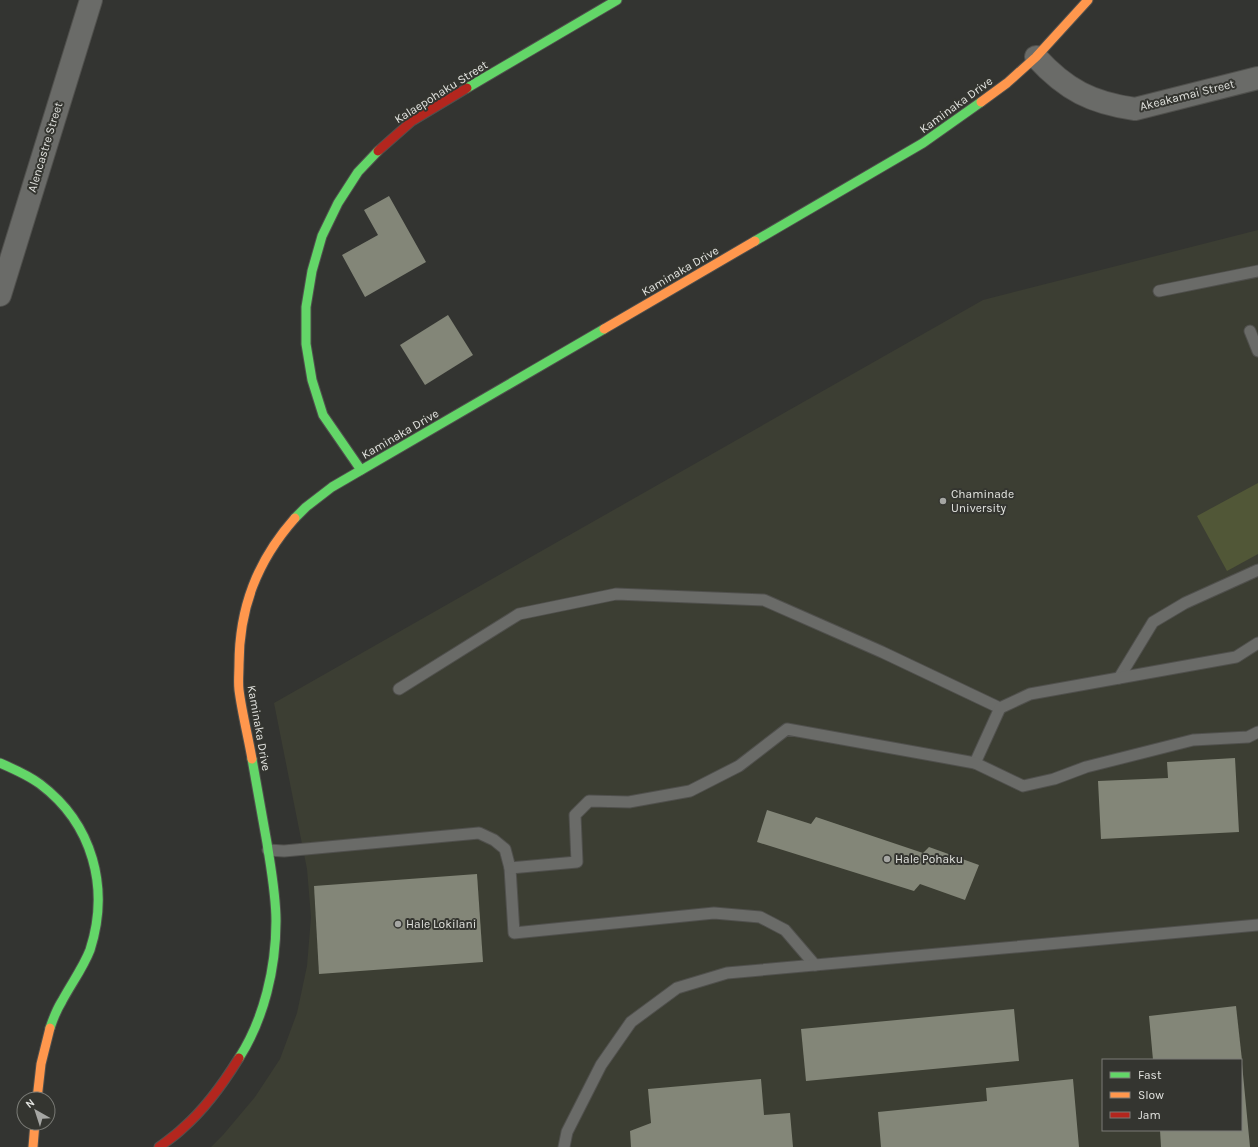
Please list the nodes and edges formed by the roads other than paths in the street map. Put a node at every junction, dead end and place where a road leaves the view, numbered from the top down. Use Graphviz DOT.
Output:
graph roads {
  1 [pos="91,0"];
  2 [pos="618,0"];
  3 [pos="1088,0"];
  4 [pos="1036,57"];
  5 [pos="1258,78"];
  6 [pos="1258,271"];
  7 [pos="1159,291"];
  8 [pos="0,295"];
  9 [pos="1250,330"];
  10 [pos="1258,351"];
  11 [pos="361,470"];
  12 [pos="1258,570"];
  13 [pos="1258,643"];
  14 [pos="1119,678"];
  15 [pos="399,689"];
  16 [pos="1000,708"];
  17 [pos="1258,732"];
  18 [pos="0,763"];
  19 [pos="975,763"];
  20 [pos="268,850"];
  21 [pos="510,868"];
  22 [pos="1258,925"];
  23 [pos="815,965"];
  24 [pos="38,1091"];
  25 [pos="34,1131"];
  26 [pos="33,1143"];
  27 [pos="40,1147"];
  28 [pos="159,1147"];
  29 [pos="564,1147"];
  1 -- 8 [label="street, Alencastre Street"];
  2 -- 11 [label="street, Kalaepohaku Street"];
  3 -- 4 [label="street, Kaminaka Drive"];
  4 -- 5 [label="street, Akeakamai Street"];
  4 -- 11 [label="street, Kaminaka Drive"];
  6 -- 7 [label="lane"];
  9 -- 10 [label="lane"];
  11 -- 20 [label="street, Kaminaka Drive"];
  12 -- 14 [label="lane"];
  13 -- 14 [label="lane"];
  14 -- 16 [label="lane"];
  15 -- 16 [label="lane"];
  16 -- 19 [label="lane"];
  17 -- 19 [label="lane"];
  18 -- 24 [label="street"];
  19 -- 21 [label="lane"];
  20 -- 21 [label="lane"];
  20 -- 28 [label="street, Kaminaka Drive"];
  21 -- 23 [label="lane"];
  22 -- 23 [label="lane"];
  23 -- 29 [label="lane"];
  25 -- 26 [label="street"];
  26 -- 27 [label="street"];
}
